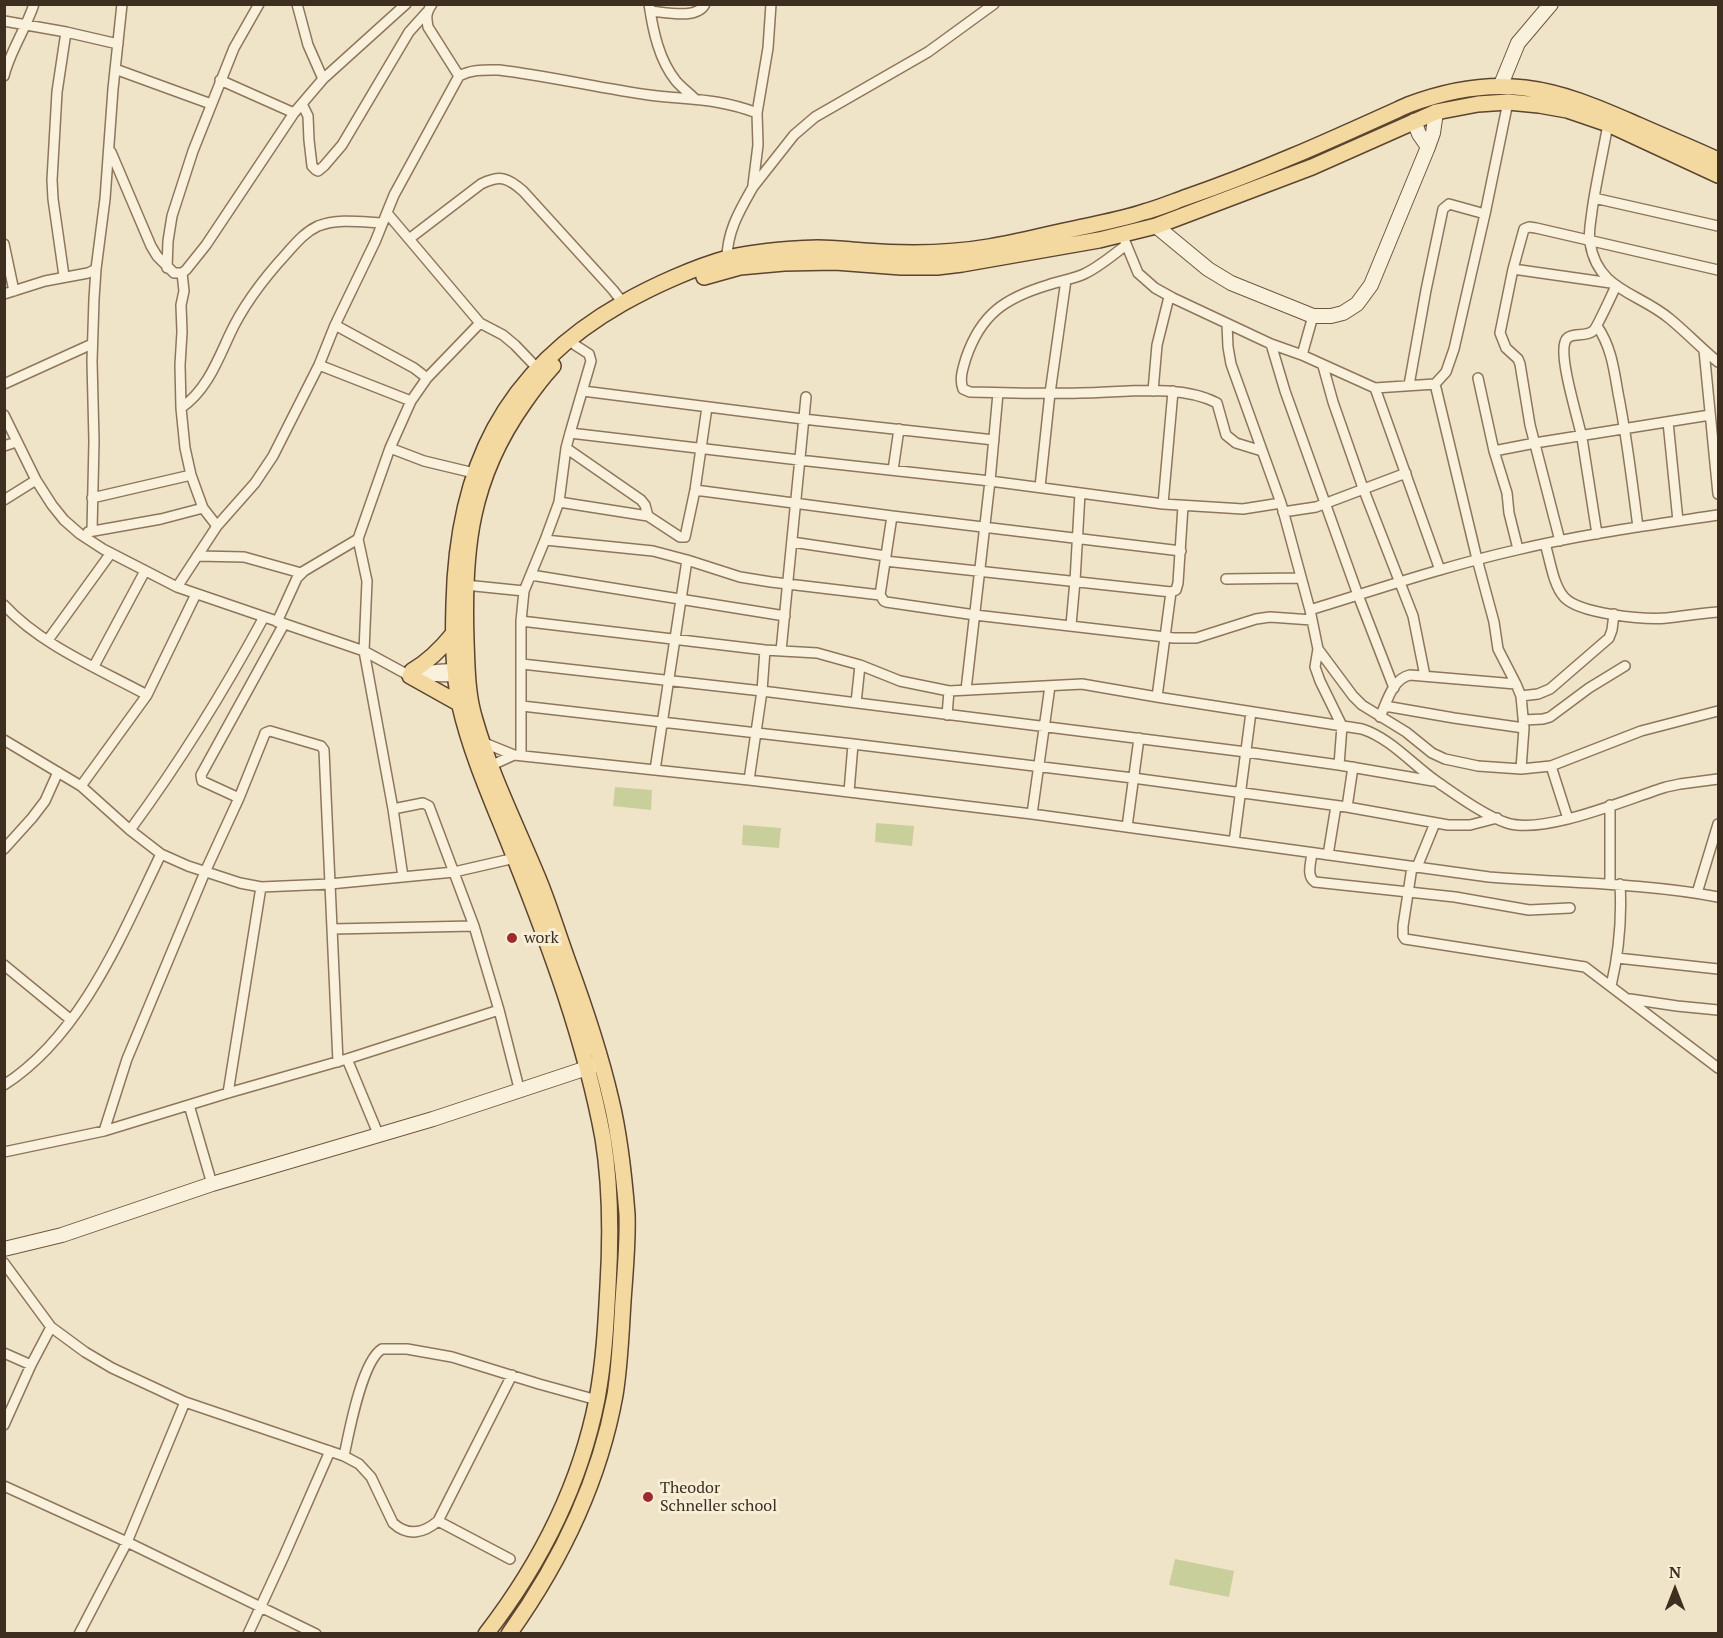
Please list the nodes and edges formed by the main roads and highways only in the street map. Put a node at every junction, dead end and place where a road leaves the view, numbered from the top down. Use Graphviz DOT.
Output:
graph roads {
  1 [pos="1719,160"];
  2 [pos="1282,162"];
  3 [pos="1719,175"];
  4 [pos="1289,176"];
  5 [pos="835,256"];
  6 [pos="453,634"];
  7 [pos="461,672"];
  8 [pos="460,704"];
  9 [pos="627,1216"];
  10 [pos="610,1217"];
  11 [pos="486,1634"];
  12 [pos="510,1634"];
  1 -- 2 [label="main road"];
  2 -- 4 [label="main road"];
  2 -- 5 [label="main road"];
  3 -- 4 [label="main road"];
  4 -- 5 [label="main road"];
  5 -- 6 [label="main road"];
  5 -- 7 [label="main road"];
  6 -- 7 [label="main road"];
  6 -- 8 [label="main road"];
  7 -- 8 [label="main road"];
  7 -- 9 [label="main road"];
  8 -- 10 [label="main road"];
  9 -- 10 [label="main road"];
  9 -- 12 [label="main road"];
  10 -- 11 [label="main road"];
}
